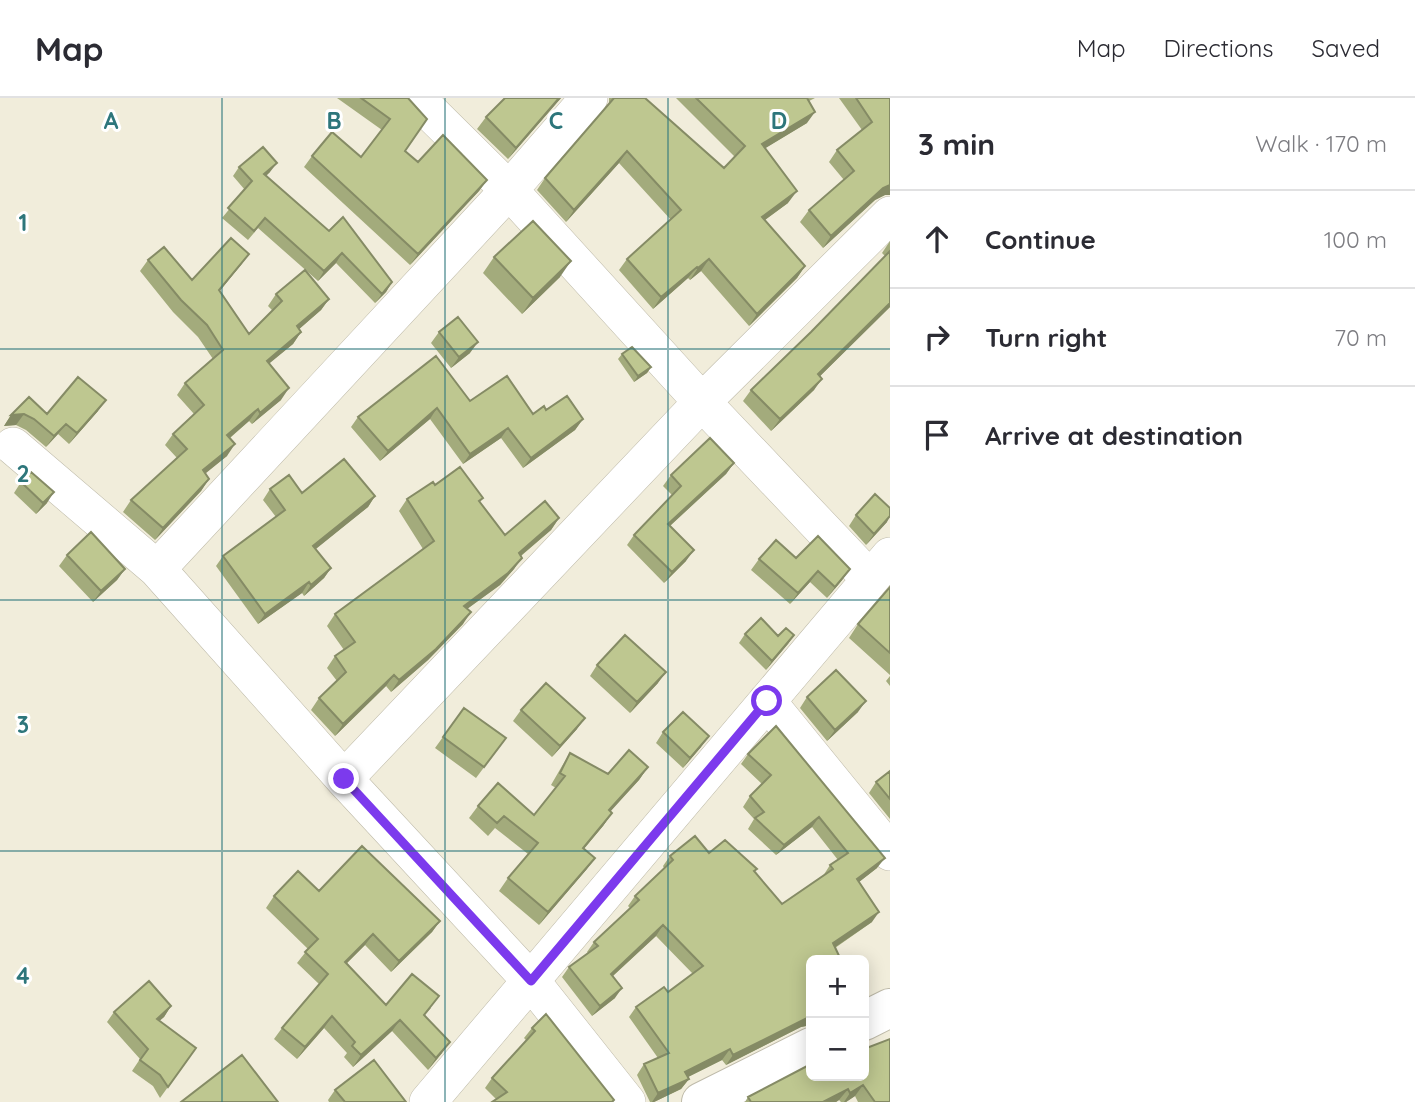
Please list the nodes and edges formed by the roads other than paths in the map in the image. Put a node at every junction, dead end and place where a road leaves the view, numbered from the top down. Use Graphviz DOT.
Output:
graph roads {
  1 [pos="415,98"];
  2 [pos="589,98"];
  3 [pos="509,190"];
  4 [pos="890,215"];
  5 [pos="702,402"];
  6 [pos="12,446"];
  7 [pos="880,567"];
  8 [pos="157,569"];
  9 [pos="767,701"];
  10 [pos="344,779"];
  11 [pos="890,852"];
  12 [pos="531,981"];
  13 [pos="890,1007"];
  14 [pos="869,1018"];
  15 [pos="806,1050"];
  16 [pos="428,1102"];
  17 [pos="627,1102"];
  18 [pos="701,1102"];
  1 -- 3 [label="street"];
  2 -- 3 [label="street"];
  3 -- 5 [label="street"];
  3 -- 8 [label="street"];
  4 -- 5 [label="street"];
  5 -- 7 [label="street"];
  5 -- 10 [label="street"];
  6 -- 8 [label="street"];
  7 -- 9 [label="street"];
  8 -- 10 [label="street"];
  9 -- 11 [label="street"];
  9 -- 12 [label="street"];
  10 -- 12 [label="street"];
  12 -- 16 [label="street"];
  12 -- 17 [label="street"];
  13 -- 14 [label="main road"];
  15 -- 18 [label="main road"];
}
